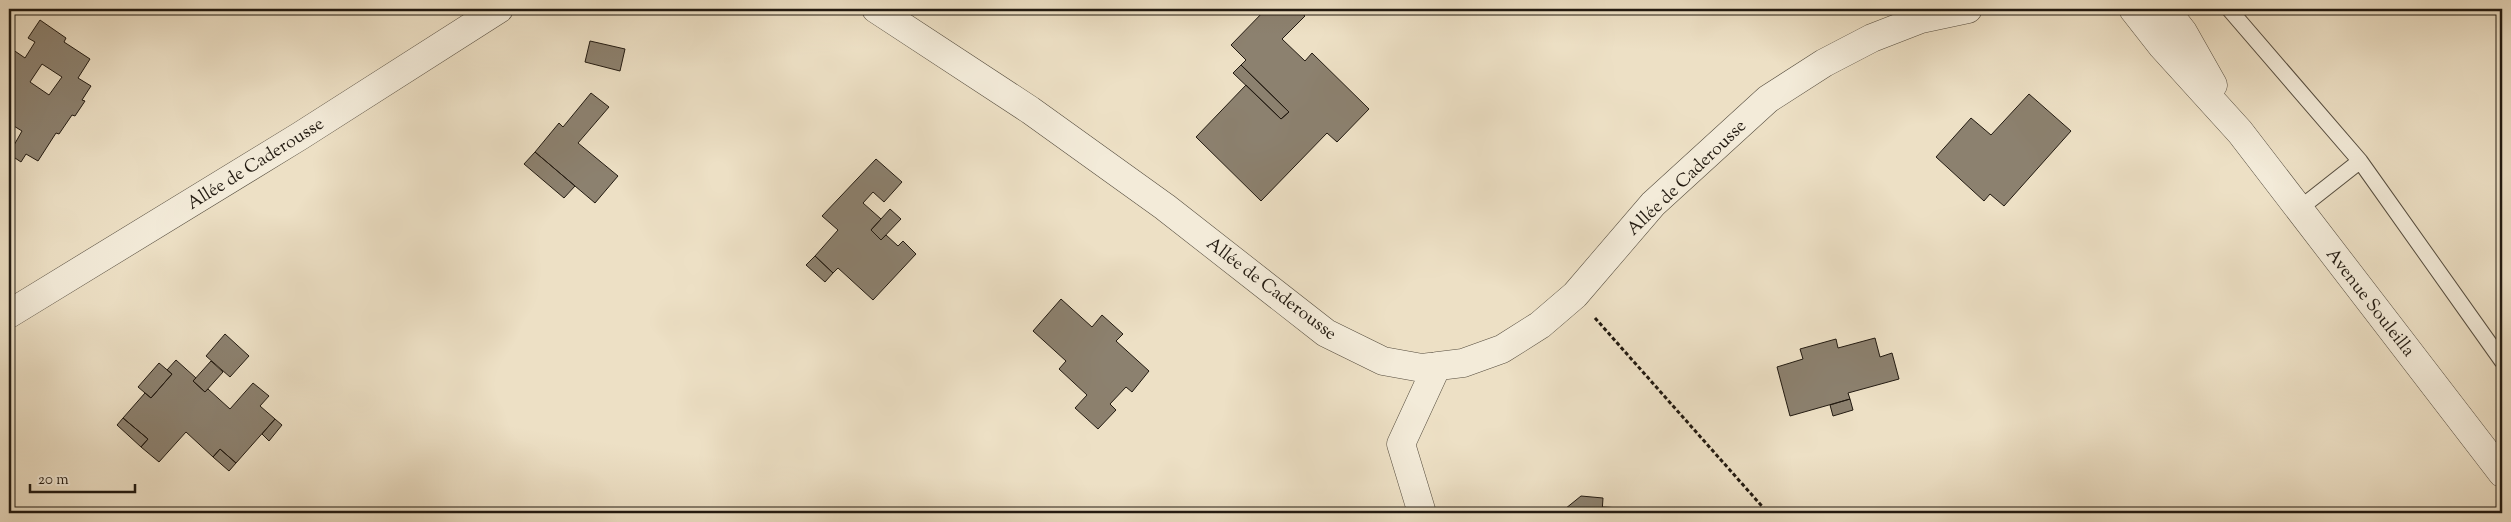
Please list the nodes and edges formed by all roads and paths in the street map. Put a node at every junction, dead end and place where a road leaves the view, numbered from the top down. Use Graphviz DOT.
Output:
graph roads {
  1 [pos="498,9"];
  2 [pos="876,9"];
  3 [pos="1968,9"];
  4 [pos="2132,9"];
  5 [pos="2165,9"];
  6 [pos="2229,9"];
  7 [pos="2240,132"];
  8 [pos="2360,161"];
  9 [pos="2300,209"];
  10 [pos="1575,295"];
  11 [pos="9,314"];
  12 [pos="2502,361"];
  13 [pos="1437,366"];
  14 [pos="2502,473"];
  15 [pos="1422,513"];
  16 [pos="1768,513"];
  1 -- 11 [label="street, Allée de Caderousse"];
  2 -- 13 [label="street, Allée de Caderousse"];
  3 -- 10 [label="street, Allée de Caderousse"];
  4 -- 7 [label="street, Avenue Souleilla"];
  5 -- 7 [label="street, Avenue Souleilla"];
  6 -- 8 [label="lane"];
  7 -- 9 [label="street, Avenue Souleilla"];
  8 -- 9 [label="lane"];
  8 -- 12 [label="lane"];
  9 -- 14 [label="street, Avenue Souleilla"];
  10 -- 13 [label="street, Allée de Caderousse"];
  10 -- 16 [label="path"];
  13 -- 15 [label="street"];
}
